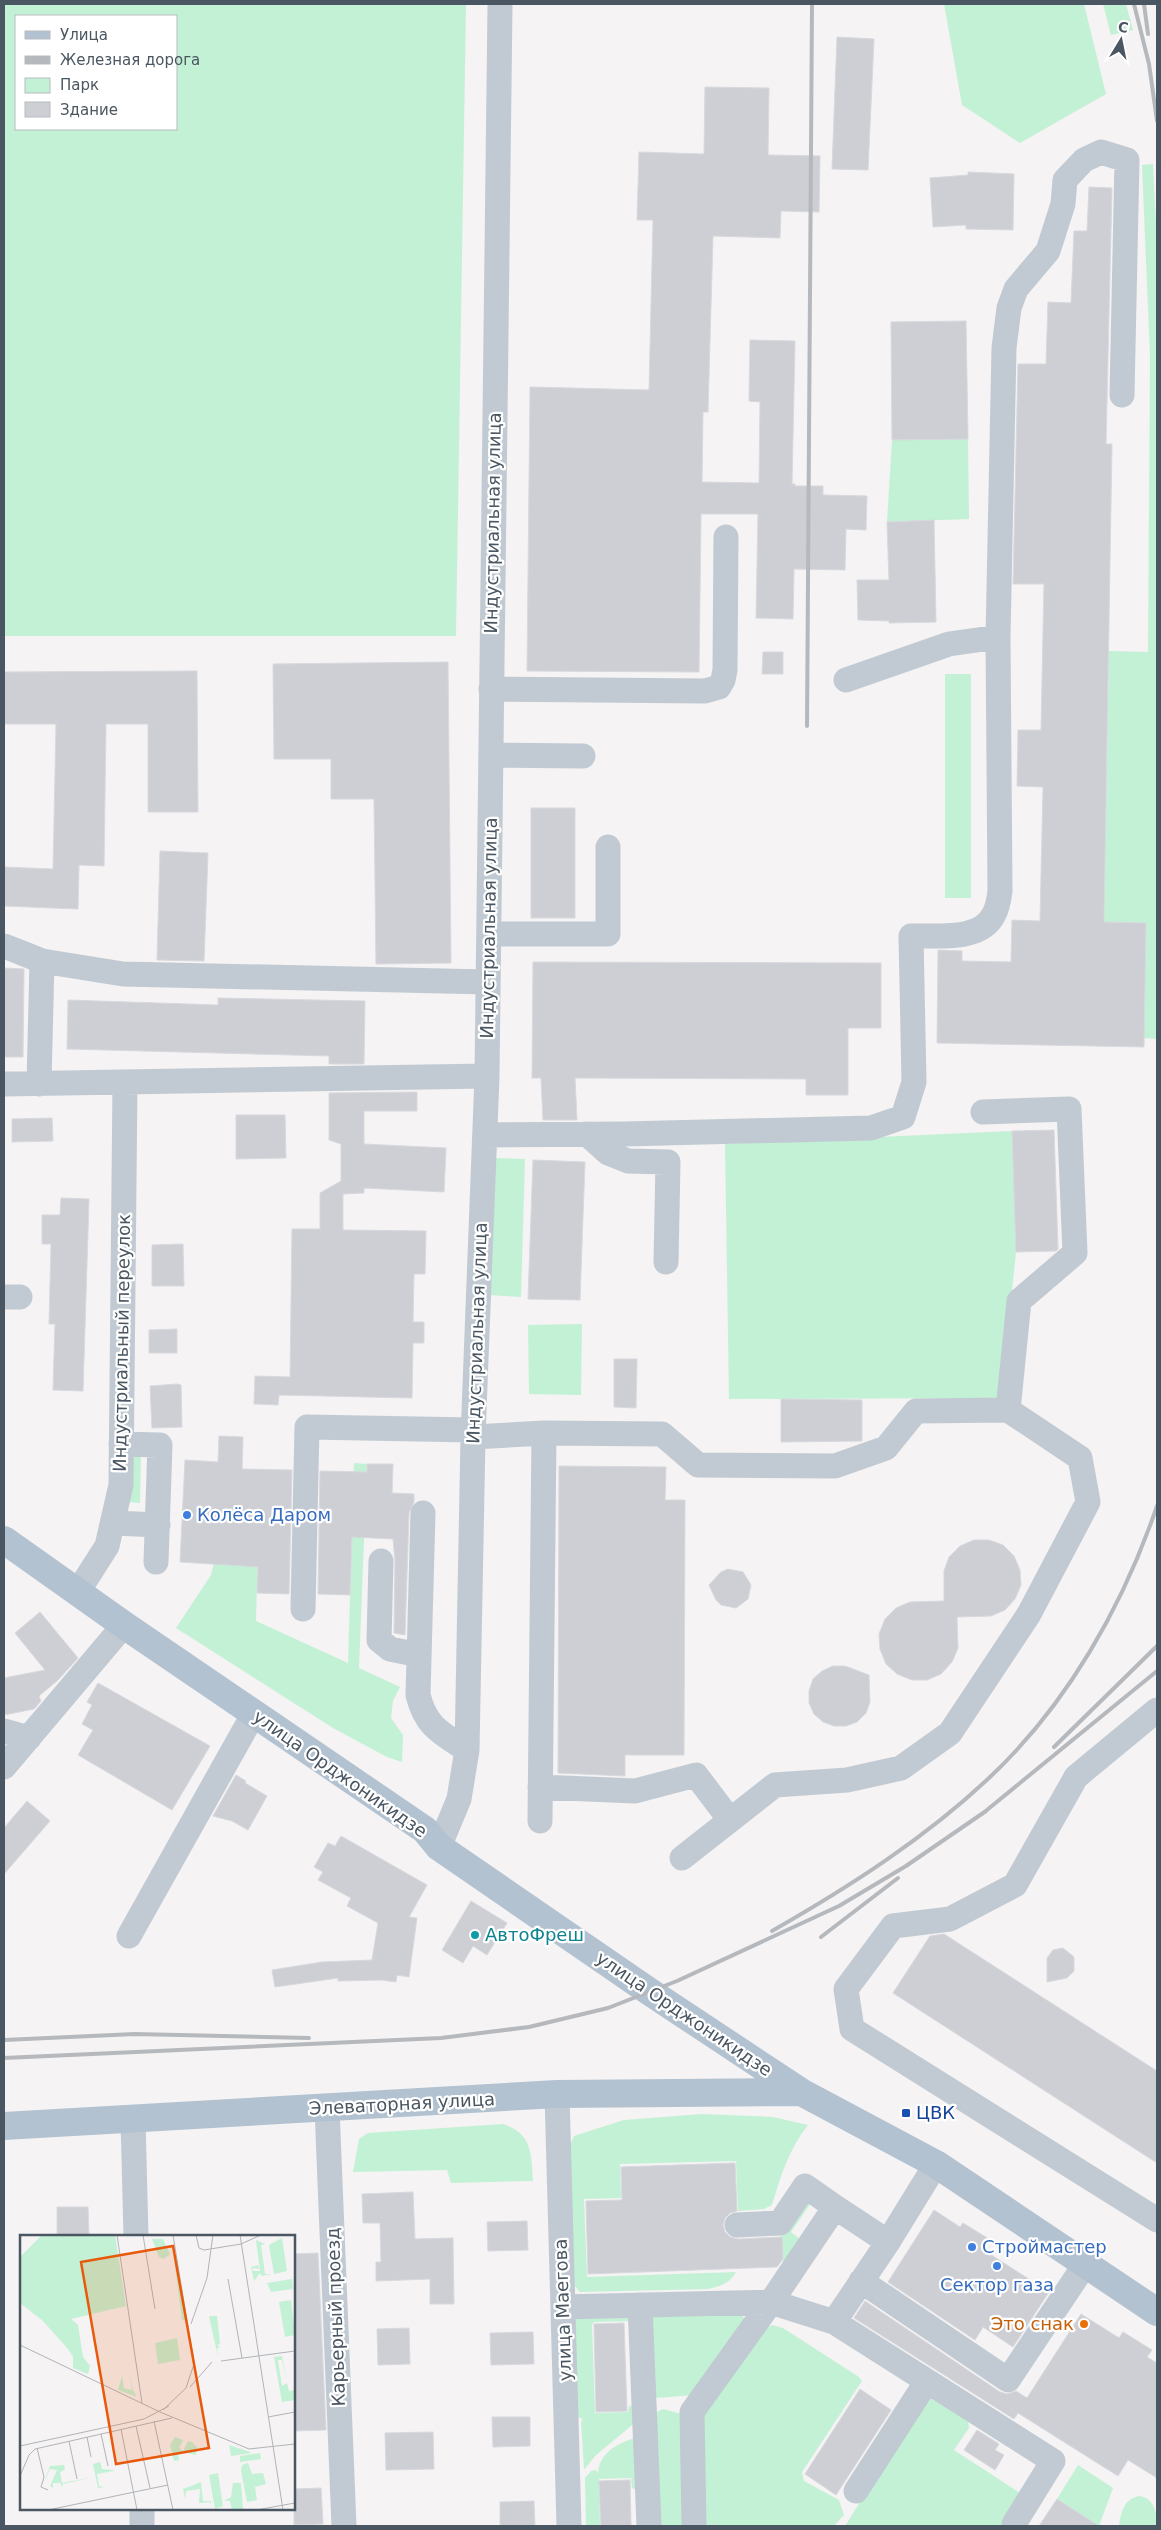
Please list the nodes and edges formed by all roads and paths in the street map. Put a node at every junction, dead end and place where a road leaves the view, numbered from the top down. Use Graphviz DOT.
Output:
graph roads {
  1 [pos="500,4"];
  2 [pos="1122,395"];
  3 [pos="726,538"];
  4 [pos="998,637"];
  5 [pos="846,680"];
  6 [pos="492,689"];
  7 [pos="491,755"];
  8 [pos="583,756"];
  9 [pos="608,847"];
  10 [pos="489,934"];
  11 [pos="4,946"];
  12 [pos="42,961"];
  13 [pos="488,982"];
  14 [pos="487,1076"];
  15 [pos="125,1082"];
  16 [pos="4,1084"];
  17 [pos="39,1084"];
  18 [pos="983,1112"];
  19 [pos="587,1134"];
  20 [pos="485,1135"];
  21 [pos="666,1262"];
  22 [pos="1008,1410"];
  23 [pos="544,1433"];
  24 [pos="473,1434"];
  25 [pos="121,1444"];
  26 [pos="423,1513"];
  27 [pos="114,1523"];
  28 [pos="158,1525"];
  29 [pos="4,1540"];
  30 [pos="381,1561"];
  31 [pos="156,1562"];
  32 [pos="77,1593"];
  33 [pos="303,1609"];
  34 [pos="124,1625"];
  35 [pos="419,1655"];
  36 [pos="1157,1710"];
  37 [pos="254,1713"];
  38 [pos="4,1731"];
  39 [pos="29,1738"];
  40 [pos="467,1750"];
  41 [pos="4,1767"];
  42 [pos="540,1787"];
  43 [pos="730,1820"];
  44 [pos="540,1821"];
  45 [pos="439,1847"];
  46 [pos="682,1858"];
  47 [pos="129,1936"];
  48 [pos="801,2092"];
  49 [pos="557,2094"];
  50 [pos="327,2108"];
  51 [pos="133,2120"];
  52 [pos="4,2126"];
  53 [pos="936,2164"];
  54 [pos="835,2207"];
  55 [pos="1157,2220"];
  56 [pos="737,2225"];
  57 [pos="136,2235"];
  58 [pos="888,2242"];
  59 [pos="1086,2263"];
  60 [pos="861,2281"];
  61 [pos="771,2302"];
  62 [pos="640,2305"];
  63 [pos="563,2307"];
  64 [pos="1157,2312"];
  65 [pos="834,2322"];
  66 [pos="927,2381"];
  67 [pos="856,2491"];
  68 [pos="142,2510"];
  69 [pos="1014,2524"];
  70 [pos="142,2526"];
  71 [pos="344,2526"];
  72 [pos="569,2526"];
  73 [pos="648,2526"];
  74 [pos="694,2526"];
  1 -- 6 [label="street, Индустриальная улица"];
  2 -- 4 [label="street"];
  3 -- 6 [label="street"];
  4 -- 5 [label="street"];
  4 -- 19 [label="street"];
  6 -- 7 [label="street, Индустриальная улица"];
  7 -- 8 [label="street"];
  7 -- 10 [label="street, Индустриальная улица"];
  9 -- 10 [label="street"];
  10 -- 13 [label="street, Индустриальная улица"];
  11 -- 12 [label="street"];
  12 -- 13 [label="street"];
  12 -- 17 [label="street"];
  13 -- 14 [label="street, Индустриальная улица"];
  14 -- 15 [label="street"];
  14 -- 20 [label="street, Индустриальная улица"];
  15 -- 17 [label="street"];
  15 -- 25 [label="street, Индустриальный переулок"];
  16 -- 17 [label="street"];
  18 -- 22 [label="street"];
  19 -- 20 [label="street"];
  19 -- 21 [label="street"];
  20 -- 24 [label="street, Индустриальная улица"];
  22 -- 23 [label="street"];
  22 -- 43 [label="street"];
  23 -- 24 [label="street"];
  23 -- 42 [label="street"];
  24 -- 33 [label="street"];
  24 -- 40 [label="street, Индустриальная улица"];
  25 -- 27 [label="street, Индустриальный переулок"];
  25 -- 28 [label="street"];
  26 -- 35 [label="street"];
  27 -- 28 [label="street"];
  27 -- 32 [label="street, Индустриальный переулок"];
  28 -- 31 [label="street"];
  29 -- 32 [label="main road, улица Орджоникидзе"];
  30 -- 35 [label="street"];
  32 -- 34 [label="main road, улица Орджоникидзе"];
  34 -- 37 [label="main road, улица Орджоникидзе"];
  34 -- 39 [label="street"];
  35 -- 40 [label="street"];
  36 -- 55 [label="street"];
  37 -- 45 [label="main road, улица Орджоникидзе"];
  37 -- 47 [label="street"];
  38 -- 39 [label="street"];
  39 -- 41 [label="street"];
  40 -- 45 [label="street, Индустриальная улица"];
  42 -- 43 [label="street"];
  42 -- 44 [label="street"];
  43 -- 46 [label="street"];
  45 -- 48 [label="main road, улица Орджоникидзе"];
  48 -- 49 [label="main road, Элеваторная улица"];
  48 -- 53 [label="main road, улица Орджоникидзе"];
  49 -- 50 [label="main road, Элеваторная улица"];
  49 -- 63 [label="street, улица Маегова"];
  50 -- 51 [label="main road, Элеваторная улица"];
  50 -- 71 [label="street, Карьерный проезд"];
  51 -- 52 [label="main road, Элеваторная улица"];
  51 -- 57 [label="street"];
  53 -- 58 [label="street"];
  53 -- 59 [label="main road, улица Орджоникидзе"];
  54 -- 56 [label="street"];
  54 -- 58 [label="street"];
  54 -- 61 [label="street"];
  58 -- 60 [label="street"];
  59 -- 60 [label="street"];
  59 -- 64 [label="main road, улица Орджоникидзе"];
  60 -- 65 [label="street"];
  61 -- 62 [label="street"];
  61 -- 65 [label="street"];
  61 -- 74 [label="street"];
  62 -- 63 [label="street"];
  62 -- 73 [label="street"];
  63 -- 72 [label="street, улица Маегова"];
  65 -- 66 [label="street"];
  66 -- 67 [label="street"];
  66 -- 69 [label="street"];
  68 -- 70 [label="street"];
}
